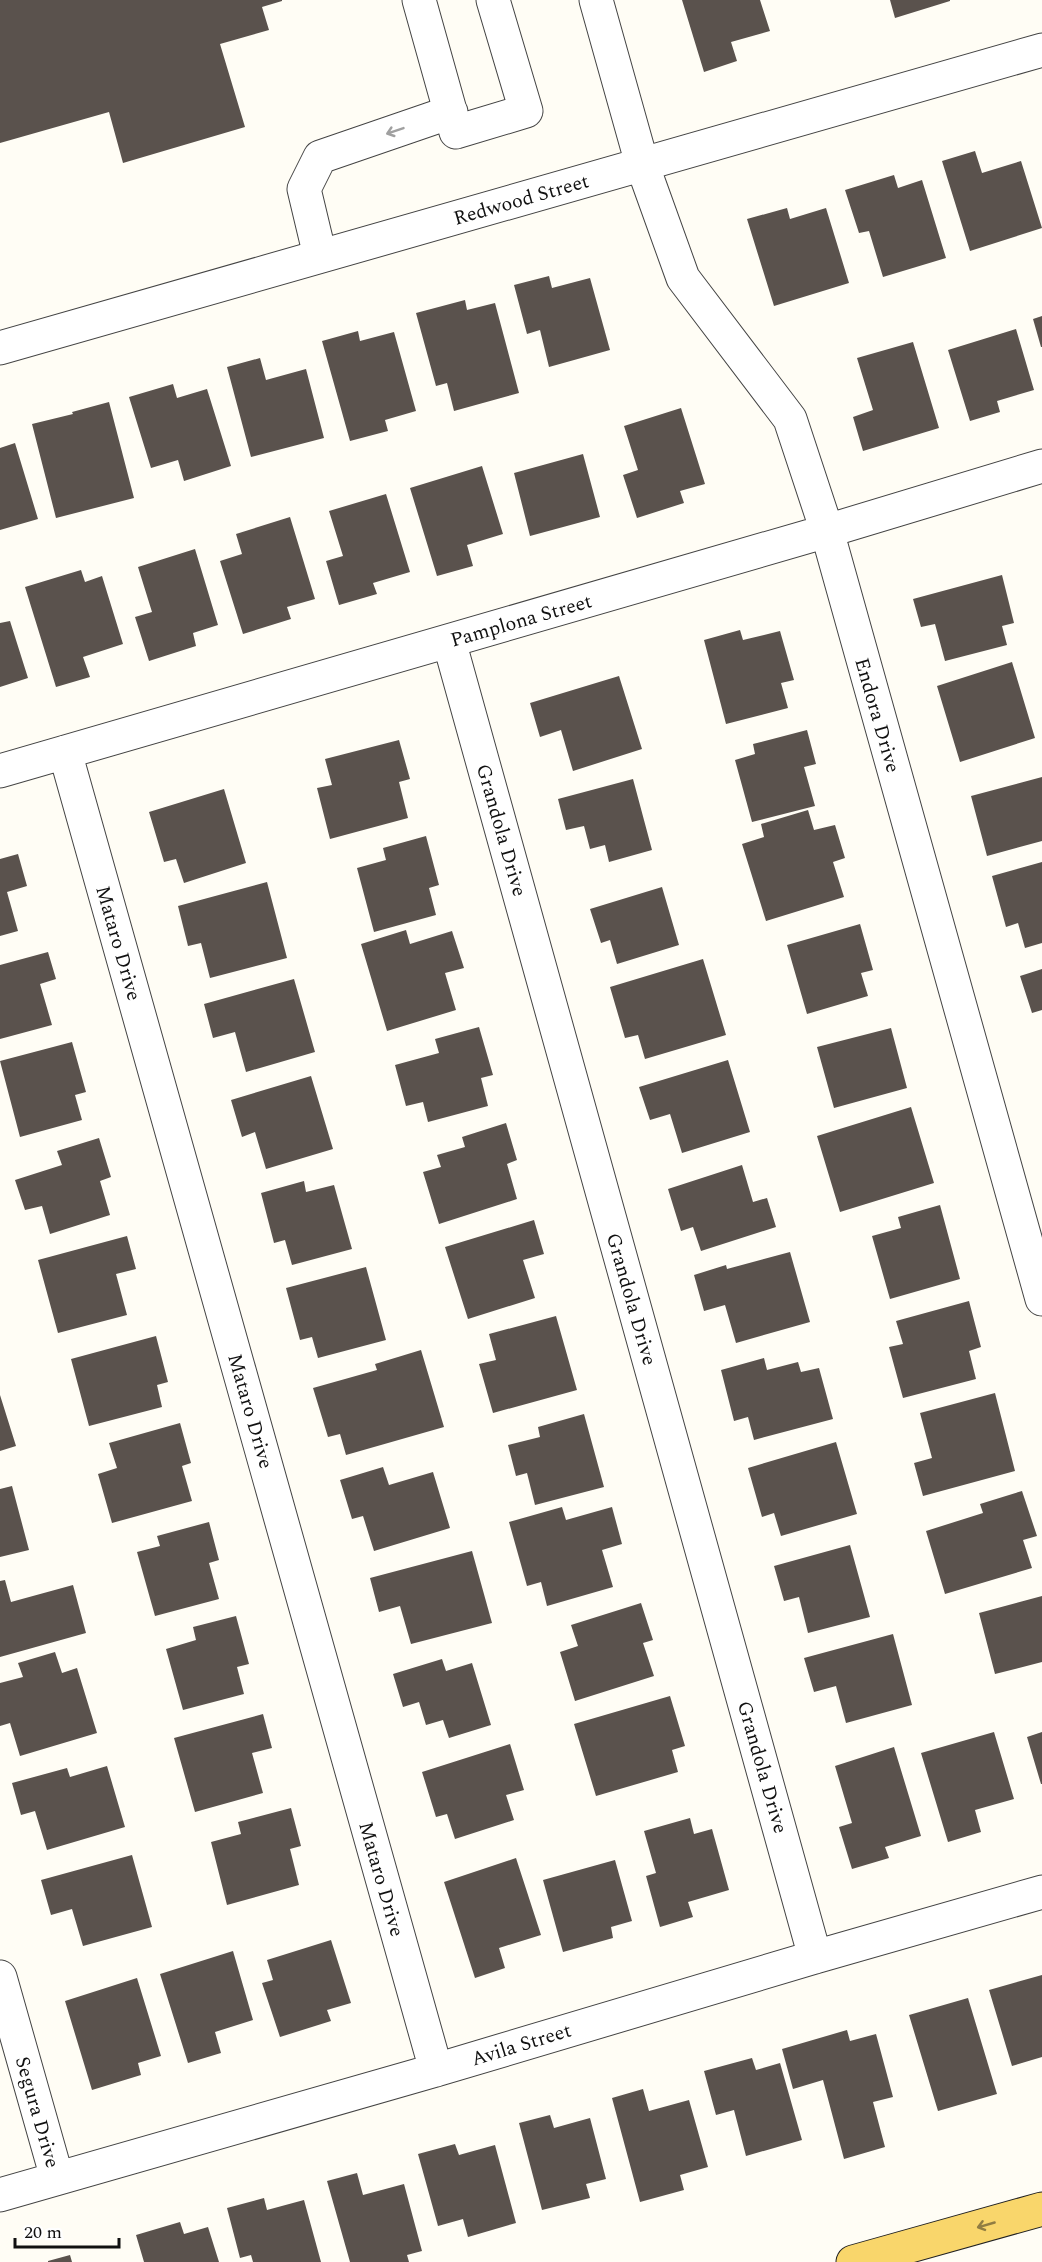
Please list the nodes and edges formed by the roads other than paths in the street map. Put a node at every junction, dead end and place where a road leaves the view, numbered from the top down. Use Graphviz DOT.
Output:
graph roads {
  1 [pos="419,0"];
  2 [pos="493,0"];
  3 [pos="596,0"];
  4 [pos="1042,50"];
  5 [pos="451,112"];
  6 [pos="642,164"];
  7 [pos="320,256"];
  8 [pos="0,348"];
  9 [pos="1042,466"];
  10 [pos="827,531"];
  11 [pos="449,641"];
  12 [pos="65,752"];
  13 [pos="0,771"];
  14 [pos="1042,1299"];
  15 [pos="1042,1892"];
  16 [pos="815,1956"];
  17 [pos="0,1977"];
  18 [pos="436,2070"];
  19 [pos="57,2178"];
  20 [pos="0,2195"];
  21 [pos="1042,2209"];
  22 [pos="853,2262"];
  1 -- 5 [label="street"];
  2 -- 5 [label="street"];
  3 -- 6 [label="street, Endora Drive"];
  4 -- 6 [label="street, Redwood Street"];
  5 -- 7 [label="street, one-way"];
  6 -- 7 [label="street, Redwood Street"];
  6 -- 10 [label="street, Endora Drive"];
  7 -- 8 [label="street, Redwood Street"];
  9 -- 10 [label="street, Pamplona Street"];
  10 -- 11 [label="street, Pamplona Street"];
  10 -- 14 [label="street, Endora Drive"];
  11 -- 12 [label="street, Pamplona Street"];
  11 -- 16 [label="street, Grandola Drive"];
  12 -- 13 [label="street, Pamplona Street"];
  12 -- 18 [label="street, Mataro Drive"];
  15 -- 16 [label="street, Avila Street"];
  16 -- 18 [label="street, Avila Street"];
  17 -- 19 [label="street, Segura Drive"];
  18 -- 19 [label="street, Avila Street"];
  19 -- 20 [label="street, Avila Street"];
  21 -- 22 [label="main road, one-way"];
}
